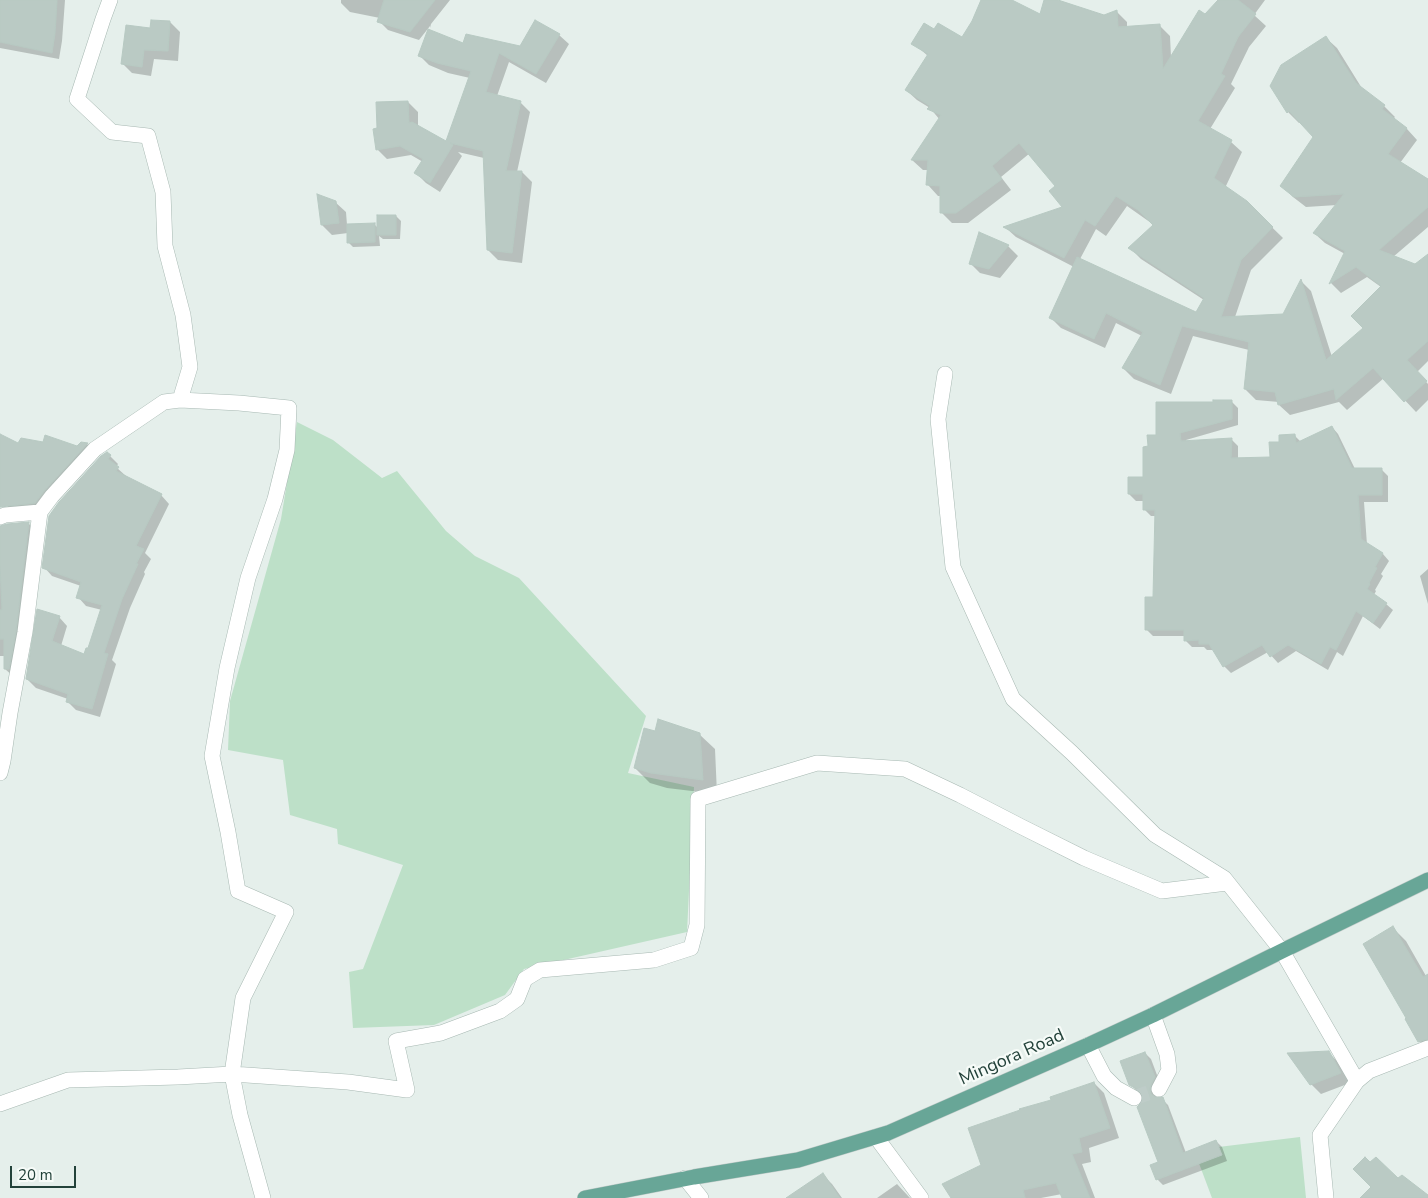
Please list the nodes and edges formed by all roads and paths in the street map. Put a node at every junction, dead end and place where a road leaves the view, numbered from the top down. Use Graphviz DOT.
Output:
graph roads {
  1 [pos="110,0"];
  2 [pos="945,374"];
  3 [pos="180,400"];
  4 [pos="40,512"];
  5 [pos="0,517"];
  6 [pos="0,773"];
  7 [pos="1428,880"];
  8 [pos="1227,883"];
  9 [pos="1282,951"];
  10 [pos="1153,1015"];
  11 [pos="1088,1045"];
  12 [pos="1428,1048"];
  13 [pos="232,1074"];
  14 [pos="1357,1081"];
  15 [pos="1159,1089"];
  16 [pos="1134,1098"];
  17 [pos="0,1104"];
  18 [pos="876,1137"];
  19 [pos="685,1178"];
  20 [pos="263,1198"];
  21 [pos="585,1198"];
  22 [pos="701,1198"];
  23 [pos="921,1198"];
  24 [pos="1326,1198"];
  1 -- 3 [label="street"];
  2 -- 8 [label="street"];
  3 -- 4 [label="street"];
  3 -- 13 [label="street"];
  4 -- 5 [label="street"];
  4 -- 6 [label="street"];
  7 -- 9 [label="main road, Mingora Road"];
  8 -- 9 [label="street"];
  8 -- 13 [label="street"];
  9 -- 10 [label="main road, Mingora Road"];
  9 -- 14 [label="street"];
  10 -- 11 [label="main road, Mingora Road"];
  10 -- 15 [label="street"];
  11 -- 16 [label="street"];
  11 -- 18 [label="main road, Mingora Road"];
  12 -- 14 [label="street"];
  13 -- 17 [label="street"];
  13 -- 20 [label="street"];
  14 -- 24 [label="street"];
  18 -- 19 [label="main road, Mingora Road"];
  18 -- 23 [label="street"];
  19 -- 21 [label="main road, Mingora Road"];
  19 -- 22 [label="street"];
}
